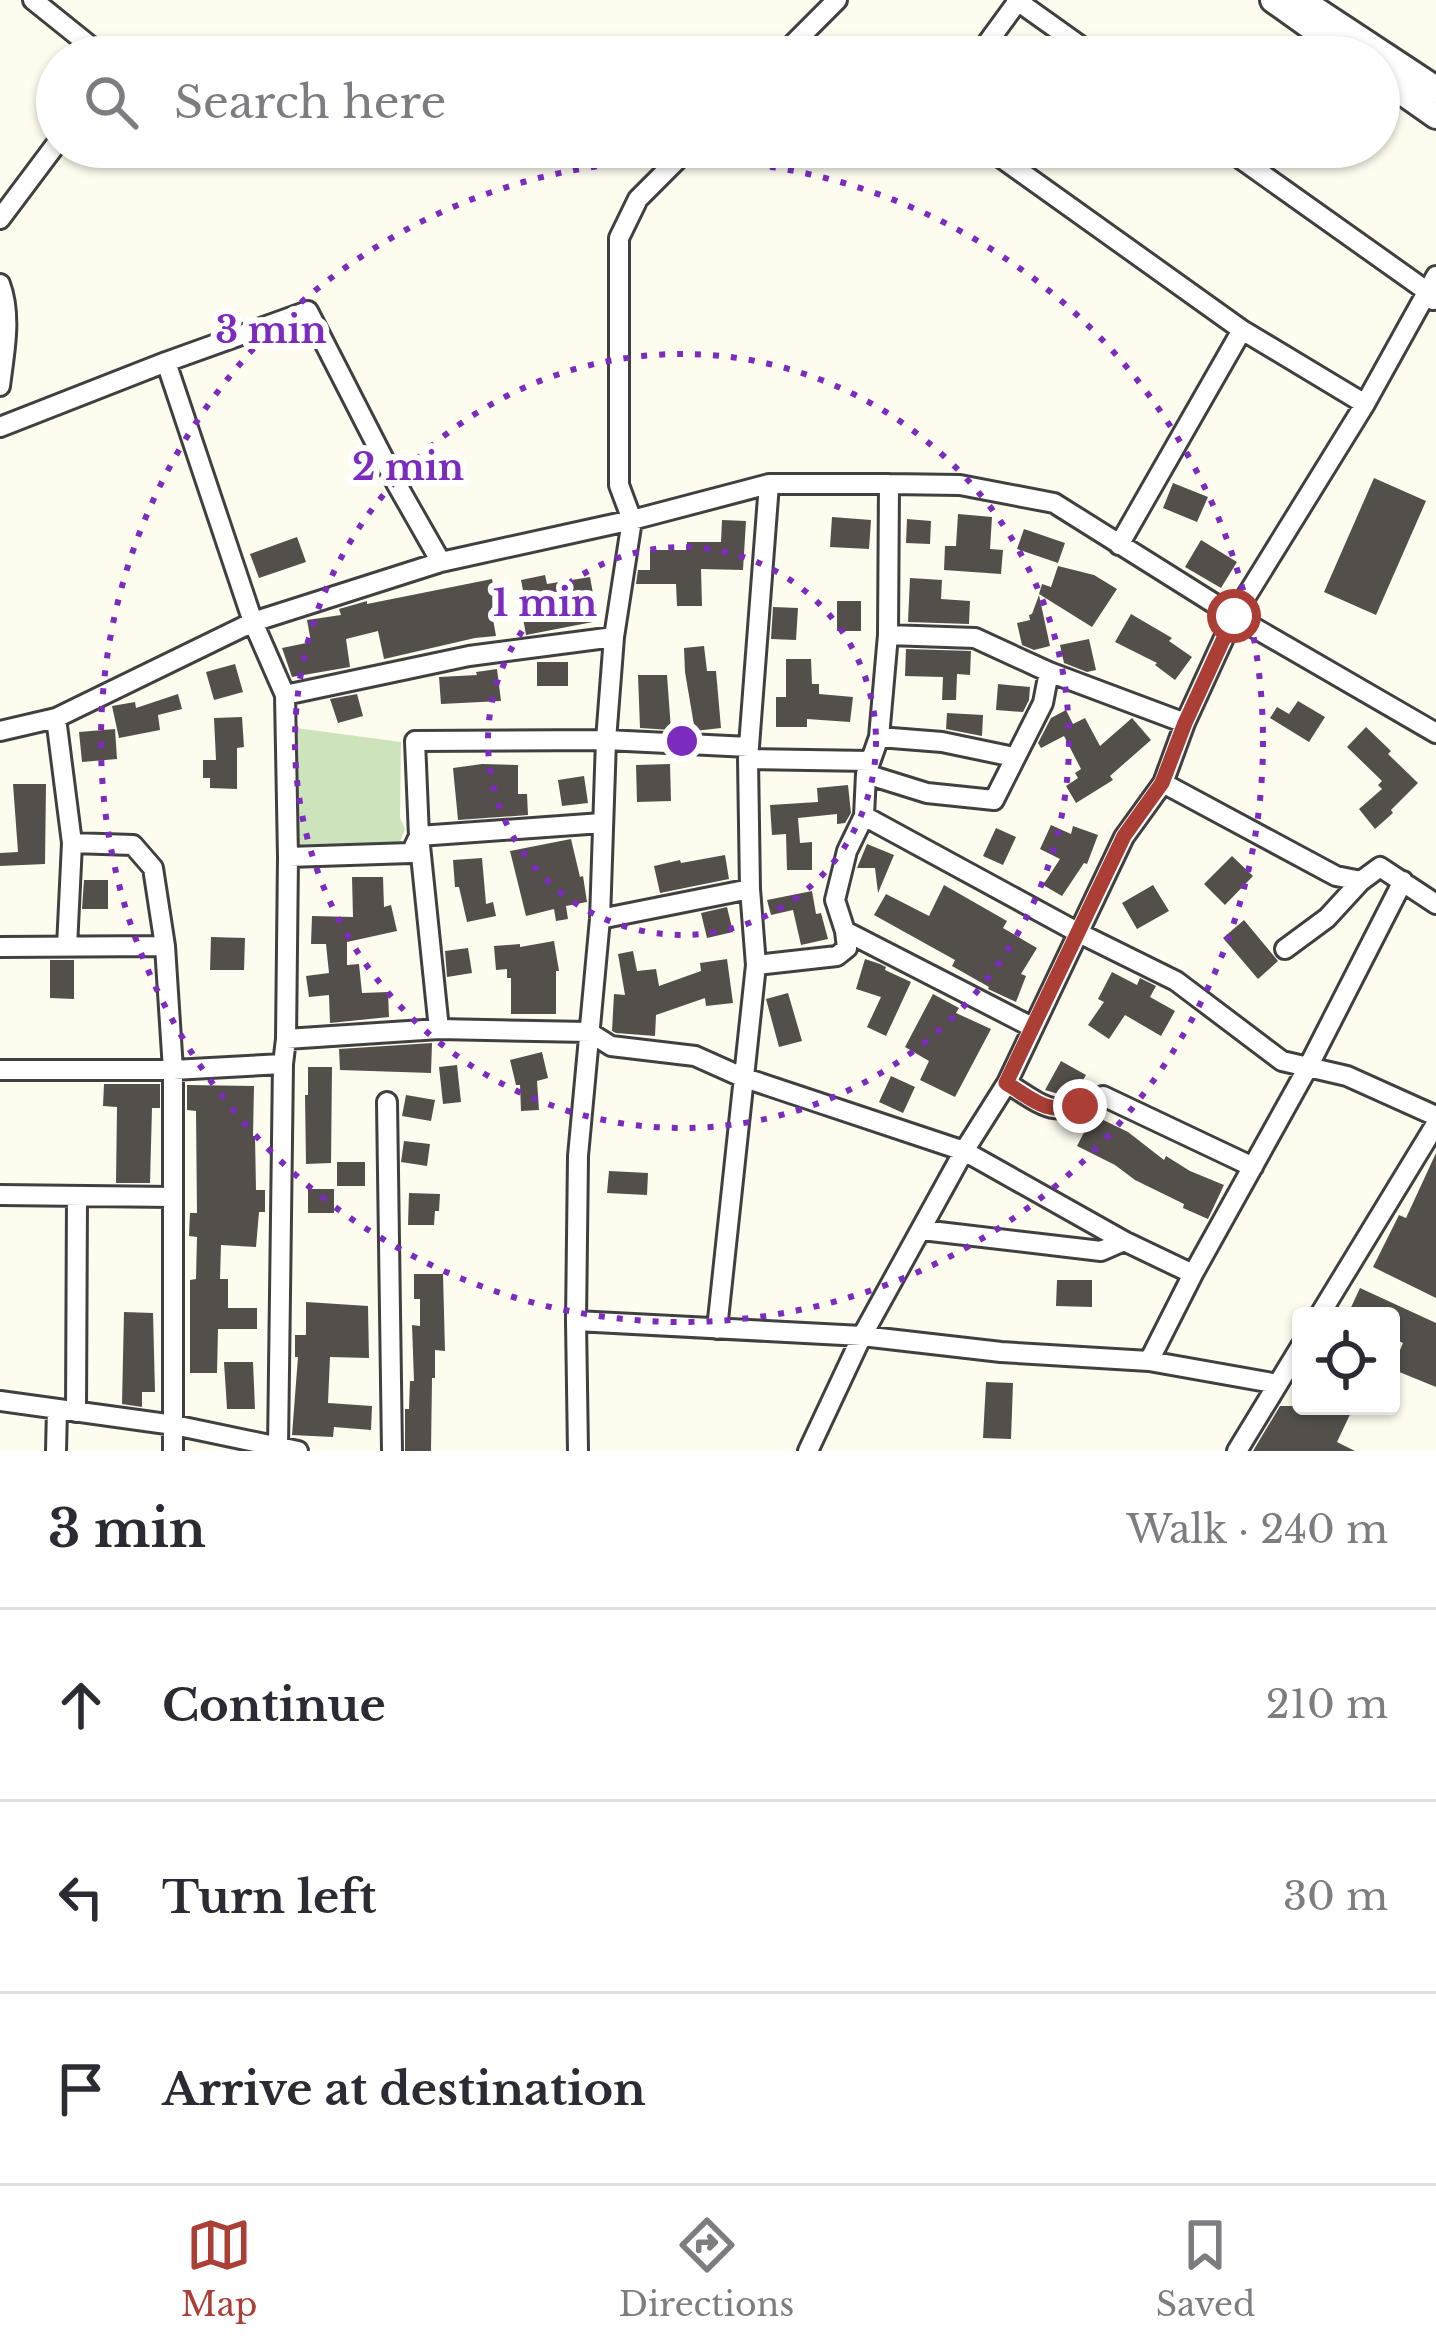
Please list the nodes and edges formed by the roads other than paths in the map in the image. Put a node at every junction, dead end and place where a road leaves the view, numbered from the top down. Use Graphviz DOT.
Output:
graph roads {
  1 [pos="33,0"];
  2 [pos="837,0"];
  3 [pos="1273,0"];
  4 [pos="1017,1"];
  5 [pos="1309,2"];
  6 [pos="78,36"];
  7 [pos="801,36"];
  8 [pos="991,36"];
  9 [pos="1066,36"];
  10 [pos="1324,36"];
  11 [pos="1359,36"];
  12 [pos="1400,64"];
  13 [pos="1436,89"];
  14 [pos="1400,91"];
  15 [pos="1436,116"];
  16 [pos="38,168"];
  17 [pos="669,168"];
  18 [pos="1015,168"];
  19 [pos="1255,168"];
  20 [pos="0,219"];
  21 [pos="0,284"];
  22 [pos="1434,291"];
  23 [pos="1242,330"];
  24 [pos="166,362"];
  25 [pos="0,386"];
  26 [pos="1365,404"];
  27 [pos="0,427"];
  28 [pos="769,484"];
  29 [pos="889,484"];
  30 [pos="632,520"];
  31 [pos="1119,545"];
  32 [pos="441,562"];
  33 [pos="1234,616"];
  34 [pos="253,622"];
  35 [pos="888,635"];
  36 [pos="614,637"];
  37 [pos="1049,672"];
  38 [pos="285,695"];
  39 [pos="56,718"];
  40 [pos="1185,723"];
  41 [pos="0,731"];
  42 [pos="1436,734"];
  43 [pos="879,737"];
  44 [pos="606,740"];
  45 [pos="748,753"];
  46 [pos="1014,757"];
  47 [pos="868,768"];
  48 [pos="1162,783"];
  49 [pos="864,816"];
  50 [pos="602,823"];
  51 [pos="419,836"];
  52 [pos="72,843"];
  53 [pos="288,856"];
  54 [pos="1361,881"];
  55 [pos="1402,881"];
  56 [pos="750,889"];
  57 [pos="1436,904"];
  58 [pos="599,919"];
  59 [pos="845,931"];
  60 [pos="1079,933"];
  61 [pos="165,946"];
  62 [pos="0,947"];
  63 [pos="68,947"];
  64 [pos="1285,950"];
  65 [pos="755,965"];
  66 [pos="1032,1027"];
  67 [pos="439,1029"];
  68 [pos="589,1032"];
  69 [pos="286,1040"];
  70 [pos="283,1064"];
  71 [pos="1307,1069"];
  72 [pos="0,1070"];
  73 [pos="173,1070"];
  74 [pos="742,1077"];
  75 [pos="1006,1083"];
  76 [pos="387,1102"];
  77 [pos="1436,1120"];
  78 [pos="964,1151"];
  79 [pos="1253,1167"];
  80 [pos="0,1195"];
  81 [pos="76,1196"];
  82 [pos="172,1197"];
  83 [pos="922,1230"];
  84 [pos="1124,1241"];
  85 [pos="1193,1274"];
  86 [pos="1324,1307"];
  87 [pos="576,1322"];
  88 [pos="717,1329"];
  89 [pos="862,1336"];
  90 [pos="1149,1361"];
  91 [pos="1292,1361"];
  92 [pos="1278,1384"];
  93 [pos="0,1401"];
  94 [pos="66,1411"];
  95 [pos="174,1425"];
  96 [pos="290,1450"];
  97 [pos="56,1451"];
  98 [pos="173,1451"];
  99 [pos="392,1451"];
  100 [pos="578,1451"];
  101 [pos="808,1451"];
  102 [pos="1237,1451"];
  1 -- 6 [label="street"];
  2 -- 7 [label="street"];
  3 -- 10 [label="street"];
  4 -- 8 [label="street"];
  4 -- 9 [label="street"];
  5 -- 11 [label="street"];
  12 -- 13 [label="street"];
  14 -- 15 [label="street"];
  16 -- 20 [label="street"];
  17 -- 30 [label="street"];
  18 -- 23 [label="street"];
  19 -- 22 [label="street"];
  21 -- 25 [label="street"];
  22 -- 26 [label="street"];
  23 -- 26 [label="street"];
  23 -- 31 [label="street"];
  24 -- 27 [label="street"];
  24 -- 32 [label="street"];
  24 -- 34 [label="street"];
  26 -- 33 [label="street"];
  28 -- 29 [label="street"];
  28 -- 30 [label="street"];
  28 -- 45 [label="street"];
  29 -- 31 [label="street"];
  29 -- 35 [label="street"];
  30 -- 32 [label="street"];
  30 -- 36 [label="street"];
  31 -- 33 [label="street"];
  32 -- 34 [label="street"];
  33 -- 40 [label="street"];
  33 -- 42 [label="street"];
  34 -- 38 [label="street"];
  34 -- 39 [label="street"];
  35 -- 37 [label="street"];
  35 -- 43 [label="street"];
  36 -- 38 [label="street"];
  36 -- 44 [label="street"];
  37 -- 40 [label="street"];
  37 -- 46 [label="street"];
  38 -- 53 [label="street"];
  39 -- 41 [label="street"];
  39 -- 52 [label="street"];
  40 -- 48 [label="street"];
  43 -- 46 [label="street"];
  43 -- 47 [label="street"];
  44 -- 45 [label="street"];
  44 -- 50 [label="street"];
  44 -- 51 [label="street"];
  45 -- 47 [label="street"];
  45 -- 56 [label="street"];
  46 -- 47 [label="street"];
  47 -- 49 [label="street"];
  48 -- 54 [label="street"];
  48 -- 60 [label="street"];
  49 -- 59 [label="street"];
  49 -- 60 [label="street"];
  50 -- 51 [label="street"];
  50 -- 58 [label="street"];
  51 -- 53 [label="street"];
  51 -- 67 [label="street"];
  52 -- 61 [label="street"];
  52 -- 63 [label="street"];
  53 -- 69 [label="street"];
  54 -- 55 [label="street"];
  54 -- 64 [label="street"];
  55 -- 57 [label="street"];
  55 -- 71 [label="street"];
  56 -- 58 [label="street"];
  56 -- 65 [label="street"];
  58 -- 68 [label="street"];
  59 -- 65 [label="street"];
  59 -- 66 [label="street"];
  60 -- 66 [label="street"];
  60 -- 71 [label="street"];
  61 -- 63 [label="street"];
  61 -- 73 [label="street"];
  62 -- 63 [label="street"];
  65 -- 74 [label="street"];
  66 -- 75 [label="street"];
  67 -- 68 [label="street"];
  67 -- 69 [label="street"];
  68 -- 74 [label="street"];
  68 -- 87 [label="street"];
  69 -- 70 [label="street"];
  70 -- 73 [label="street"];
  70 -- 96 [label="street"];
  71 -- 77 [label="street"];
  71 -- 79 [label="street"];
  72 -- 73 [label="street"];
  73 -- 82 [label="street"];
  74 -- 78 [label="street"];
  74 -- 88 [label="street"];
  75 -- 78 [label="street"];
  75 -- 79 [label="street"];
  76 -- 99 [label="street"];
  77 -- 86 [label="street"];
  78 -- 83 [label="street"];
  78 -- 84 [label="street"];
  79 -- 85 [label="street"];
  80 -- 81 [label="street"];
  81 -- 82 [label="street"];
  81 -- 94 [label="street"];
  82 -- 95 [label="street"];
  83 -- 84 [label="street"];
  83 -- 89 [label="street"];
  84 -- 85 [label="street"];
  85 -- 90 [label="street"];
  87 -- 88 [label="street"];
  87 -- 100 [label="street"];
  88 -- 89 [label="street"];
  89 -- 90 [label="street"];
  89 -- 101 [label="street"];
  90 -- 92 [label="street"];
  91 -- 92 [label="street"];
  92 -- 102 [label="street"];
  93 -- 94 [label="street"];
  94 -- 95 [label="street"];
  94 -- 97 [label="street"];
  95 -- 96 [label="street"];
  95 -- 98 [label="street"];
}
